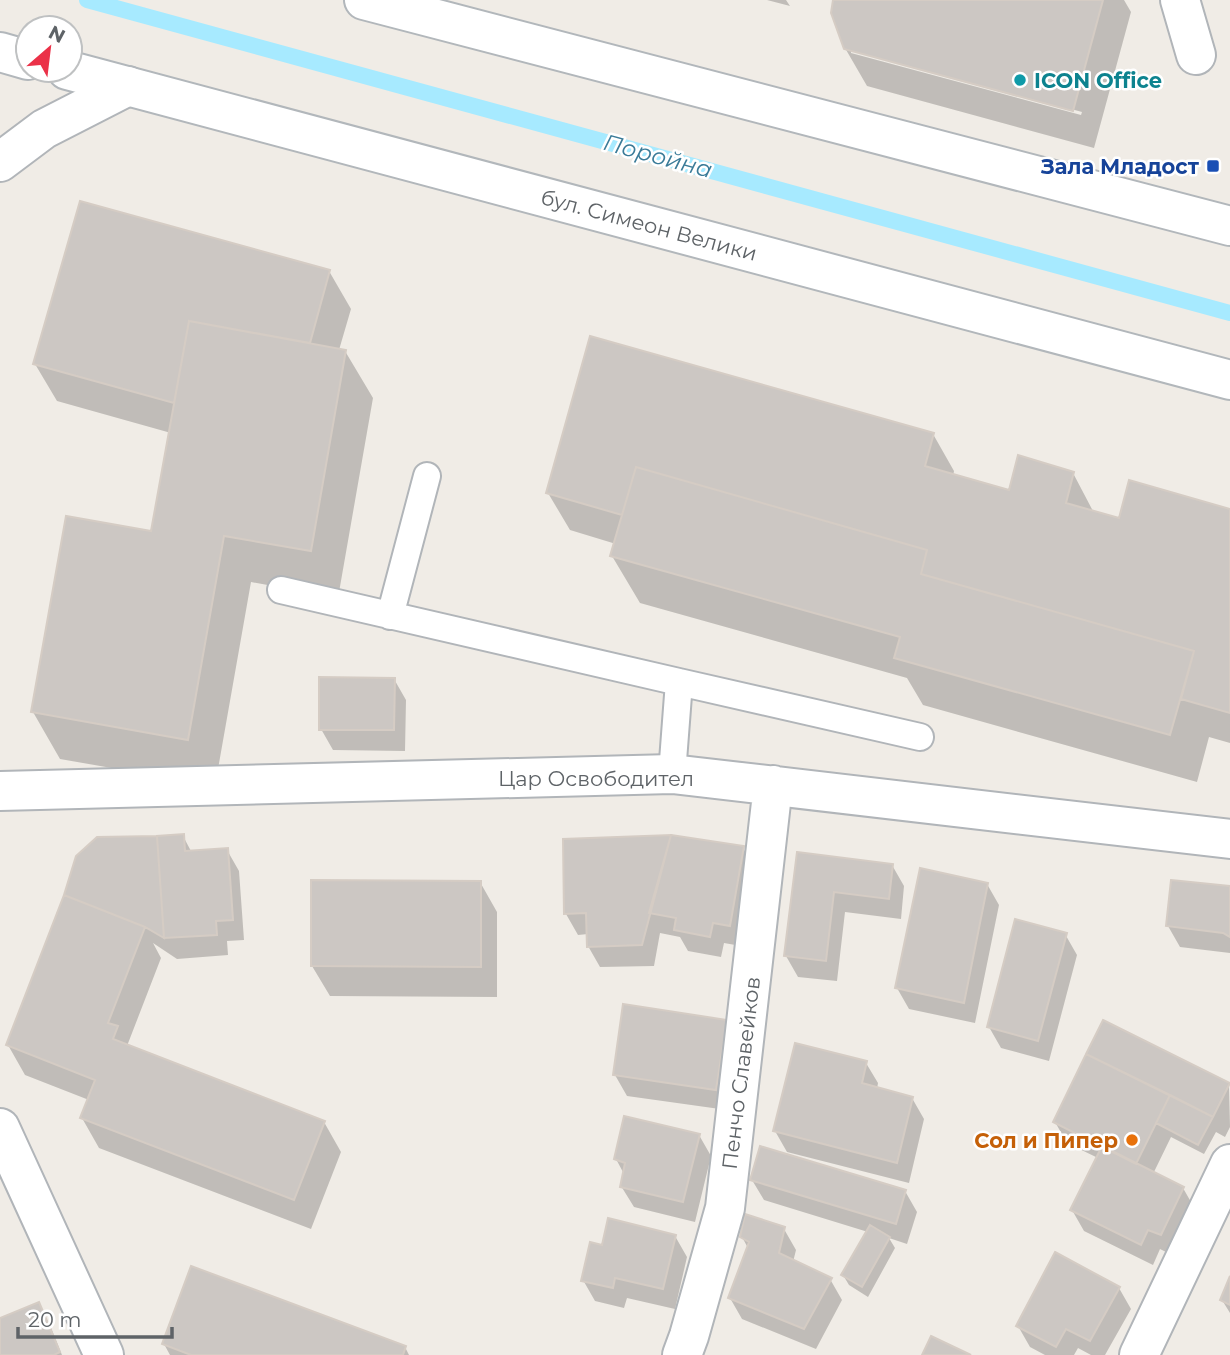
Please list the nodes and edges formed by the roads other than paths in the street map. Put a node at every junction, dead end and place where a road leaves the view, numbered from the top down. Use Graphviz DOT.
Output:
graph roads {
  1 [pos="364,0"];
  2 [pos="1180,0"];
  3 [pos="1196,55"];
  4 [pos="84,74"];
  5 [pos="128,86"];
  6 [pos="0,162"];
  7 [pos="1230,226"];
  8 [pos="1230,380"];
  9 [pos="427,476"];
  10 [pos="281,590"];
  11 [pos="390,616"];
  12 [pos="679,681"];
  13 [pos="920,737"];
  14 [pos="672,774"];
  15 [pos="774,785"];
  16 [pos="0,792"];
  17 [pos="1230,839"];
  18 [pos="0,1128"];
  19 [pos="1230,1164"];
  20 [pos="104,1355"];
  21 [pos="682,1355"];
  22 [pos="1139,1355"];
  1 -- 7 [label="street"];
  2 -- 3 [label="street"];
  4 -- 5 [label="street, бул. Симеон Велики"];
  5 -- 6 [label="street"];
  5 -- 8 [label="street, бул. Симеон Велики"];
  9 -- 11 [label="lane"];
  10 -- 11 [label="lane"];
  11 -- 12 [label="lane"];
  12 -- 13 [label="lane"];
  12 -- 14 [label="lane"];
  14 -- 15 [label="street, Цар Освободител"];
  14 -- 16 [label="street, Цар Освободител"];
  15 -- 17 [label="street, Цар Освободител"];
  15 -- 21 [label="street, Пенчо Славейков"];
  18 -- 20 [label="street"];
  19 -- 22 [label="street"];
}
